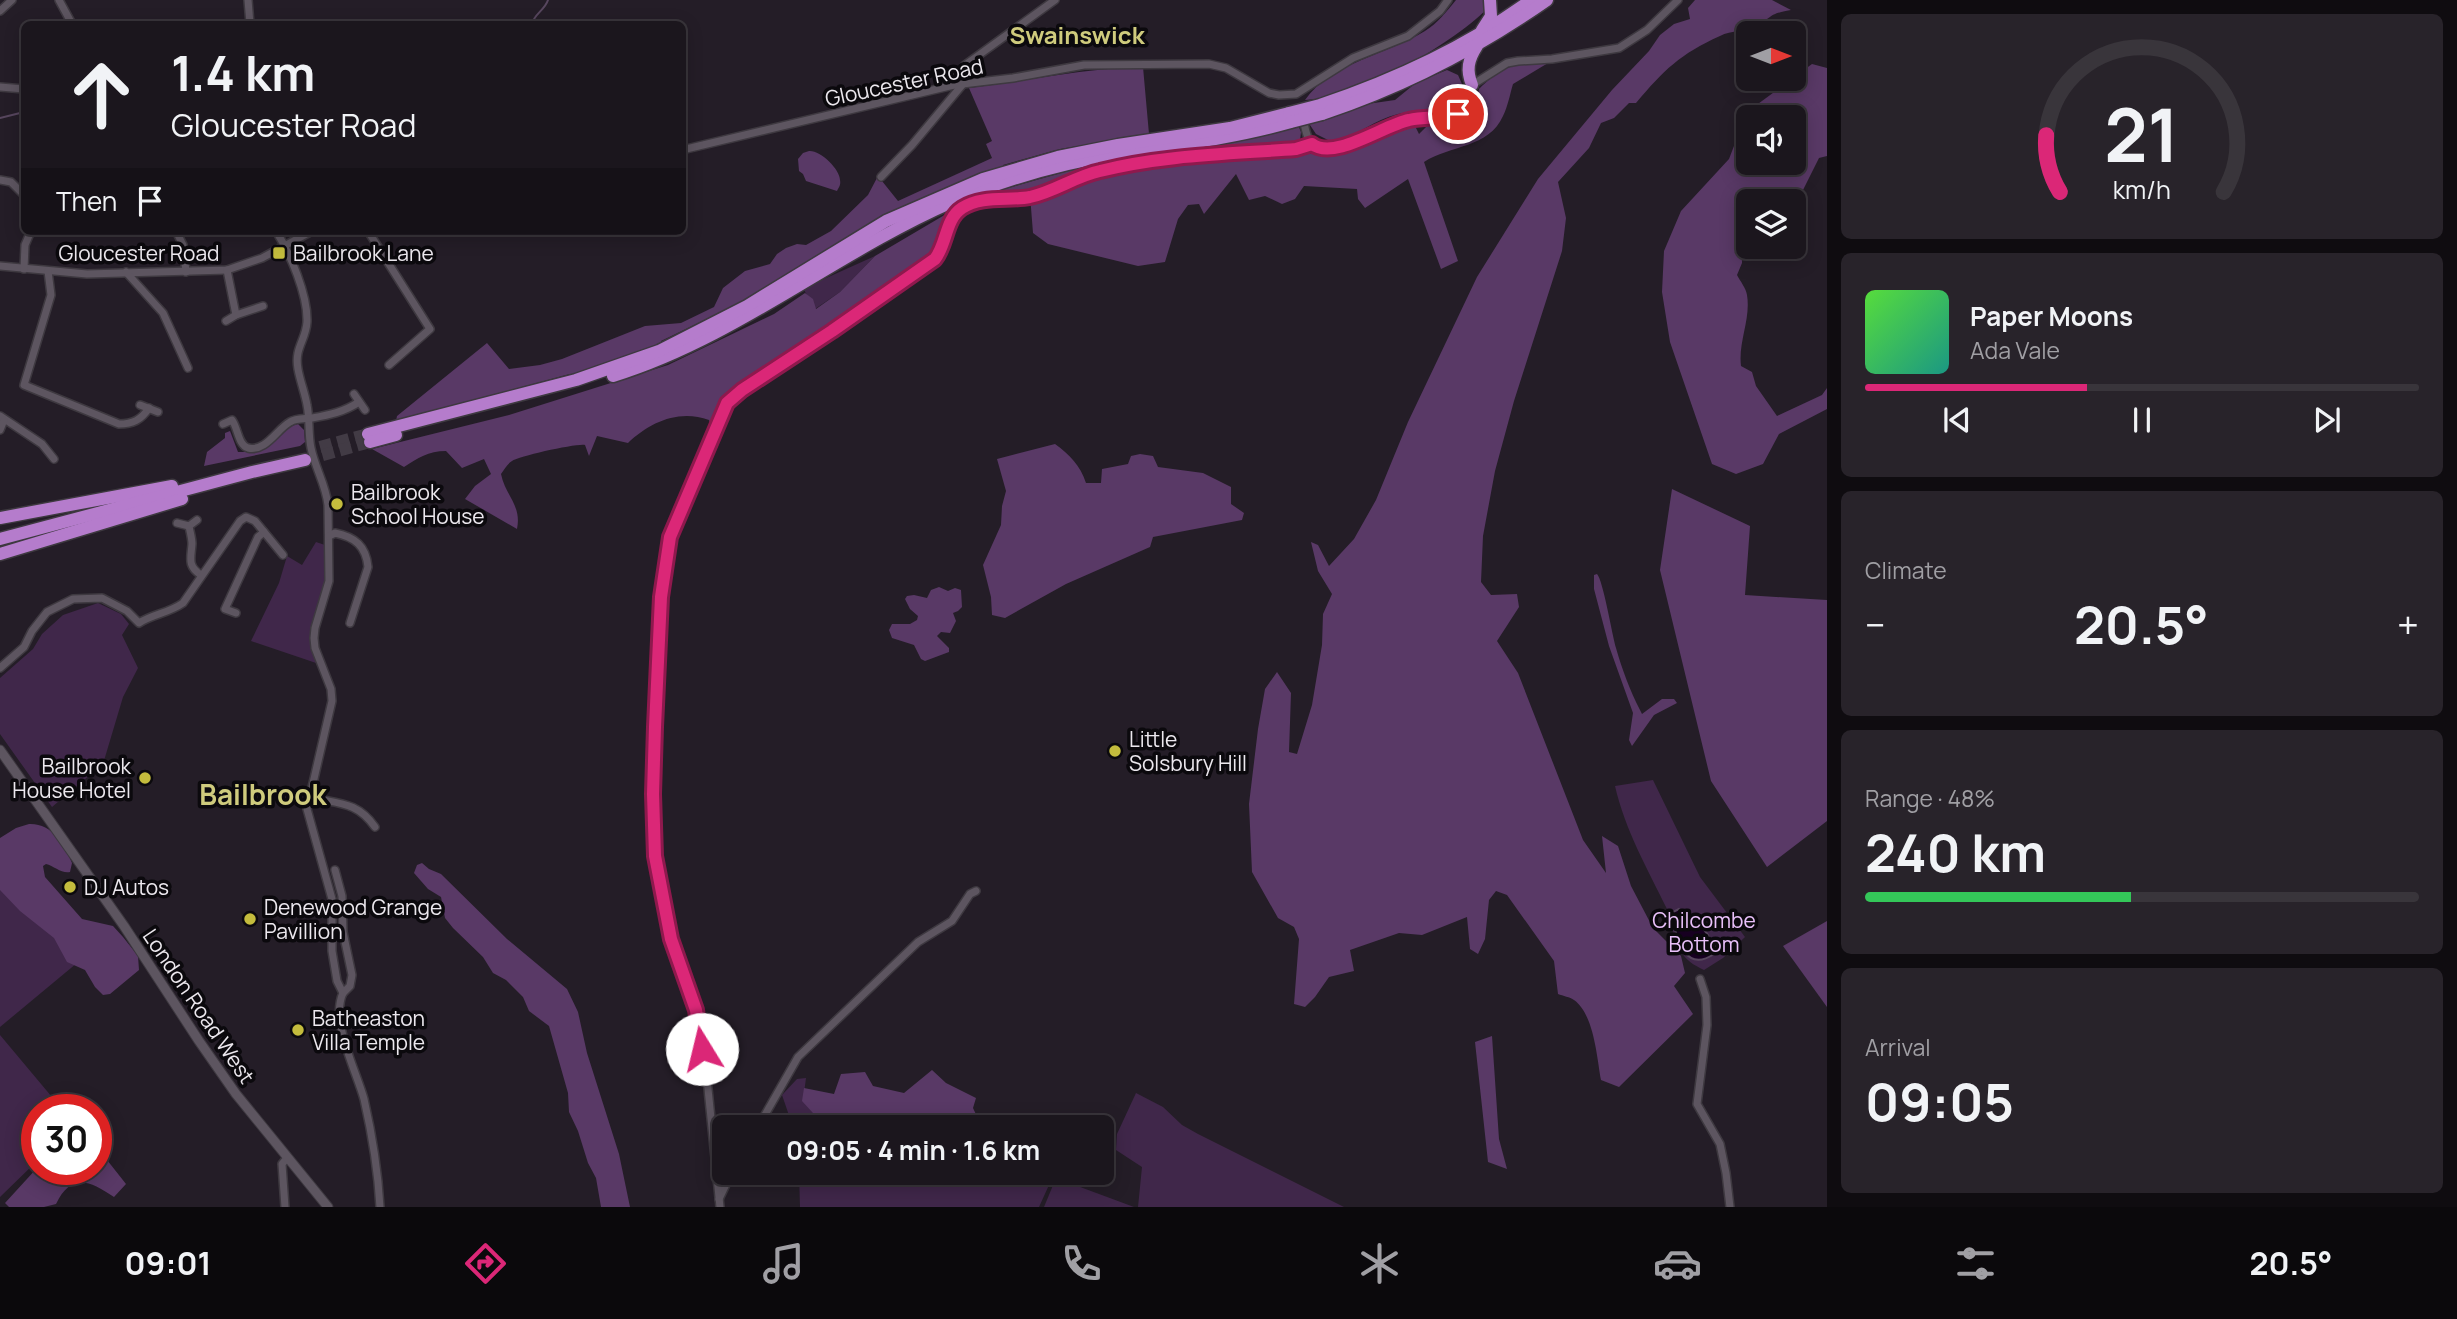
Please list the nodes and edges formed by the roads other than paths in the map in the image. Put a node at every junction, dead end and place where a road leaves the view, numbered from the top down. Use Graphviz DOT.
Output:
graph roads {
  1 [pos="12,0"];
  2 [pos="59,0"];
  3 [pos="248,0"];
  4 [pos="1055,0"];
  5 [pos="1448,0"];
  6 [pos="1492,0"];
  7 [pos="1547,0"];
  8 [pos="1678,0"];
  9 [pos="1528,3"];
  10 [pos="2,9"];
  11 [pos="70,21"];
  12 [pos="250,21"];
  13 [pos="1478,39"];
  14 [pos="1442,64"];
  15 [pos="1470,80"];
  16 [pos="963,84"];
  17 [pos="954,85"];
  18 [pos="0,87"];
  19 [pos="21,89"];
  20 [pos="1296,94"];
  21 [pos="1321,110"];
  22 [pos="1296,116"];
  23 [pos="1312,144"];
  24 [pos="686,149"];
  25 [pos="881,177"];
  26 [pos="0,180"];
  27 [pos="21,192"];
  28 [pos="29,235"];
  29 [pos="178,235"];
  30 [pos="279,235"];
  31 [pos="304,235"];
  32 [pos="371,235"];
  33 [pos="285,245"];
  34 [pos="0,266"];
  35 [pos="24,270"];
  36 [pos="227,270"];
  37 [pos="48,271"];
  38 [pos="126,272"];
  39 [pos="186,272"];
  40 [pos="262,306"];
  41 [pos="236,315"];
  42 [pos="226,321"];
  43 [pos="389,365"];
  44 [pos="188,368"];
  45 [pos="140,404"];
  46 [pos="149,408"];
  47 [pos="365,410"];
  48 [pos="158,412"];
  49 [pos="2,418"];
  50 [pos="309,418"];
  51 [pos="223,424"];
  52 [pos="0,430"];
  53 [pos="369,438"];
  54 [pos="54,459"];
  55 [pos="282,466"];
  56 [pos="180,484"];
  57 [pos="0,518"];
  58 [pos="197,520"];
  59 [pos="177,523"];
  60 [pos="188,526"];
  61 [pos="0,531"];
  62 [pos="264,532"];
  63 [pos="328,536"];
  64 [pos="0,539"];
  65 [pos="0,554"];
  66 [pos="283,555"];
  67 [pos="201,575"];
  68 [pos="236,613"];
  69 [pos="350,623"];
  70 [pos="0,668"];
  71 [pos="0,750"];
  72 [pos="309,797"];
  73 [pos="374,827"];
  74 [pos="335,870"];
  75 [pos="976,891"];
  76 [pos="1700,979"];
  77 [pos="343,993"];
  78 [pos="765,1115"];
  79 [pos="287,1157"];
  80 [pos="727,1185"];
  81 [pos="720,1203"];
  82 [pos="285,1207"];
  83 [pos="328,1207"];
  84 [pos="380,1207"];
  85 [pos="1730,1207"];
  1 -- 10 [label="street"];
  2 -- 11 [label="street"];
  3 -- 12 [label="street"];
  4 -- 17 [label="street"];
  5 -- 20 [label="street"];
  6 -- 9 [label="highway"];
  6 -- 13 [label="highway"];
  7 -- 13 [label="highway"];
  8 -- 15 [label="street"];
  9 -- 13 [label="highway"];
  13 -- 14 [label="highway"];
  13 -- 15 [label="highway"];
  13 -- 21 [label="highway"];
  14 -- 15 [label="highway"];
  14 -- 21 [label="highway"];
  15 -- 23 [label="street"];
  16 -- 17 [label="street, Gloucester Road"];
  16 -- 20 [label="street, Gloucester Road"];
  16 -- 25 [label="street"];
  17 -- 24 [label="street, Gloucester Road"];
  18 -- 19 [label="street"];
  20 -- 22 [label="street"];
  21 -- 22 [label="highway, bridge"];
  22 -- 23 [label="street"];
  22 -- 53 [label="highway"];
  23 -- 81 [label="street"];
  26 -- 27 [label="street"];
  28 -- 35 [label="street"];
  29 -- 39 [label="street"];
  30 -- 33 [label="street"];
  31 -- 33 [label="street, Gloucester Road"];
  32 -- 43 [label="street"];
  33 -- 36 [label="street, Gloucester Road"];
  33 -- 50 [label="street"];
  34 -- 35 [label="street, Gloucester Road"];
  35 -- 37 [label="street, Gloucester Road"];
  36 -- 39 [label="street, Gloucester Road"];
  36 -- 41 [label="street"];
  37 -- 38 [label="street, Gloucester Road"];
  37 -- 46 [label="street"];
  38 -- 39 [label="street, Gloucester Road"];
  38 -- 44 [label="street"];
  40 -- 41 [label="street"];
  41 -- 42 [label="street"];
  45 -- 46 [label="street"];
  46 -- 48 [label="street"];
  47 -- 50 [label="street"];
  49 -- 52 [label="street"];
  49 -- 54 [label="street"];
  50 -- 51 [label="street"];
  50 -- 63 [label="street"];
  55 -- 56 [label="highway"];
  55 -- 64 [label="highway"];
  55 -- 65 [label="highway"];
  56 -- 57 [label="highway"];
  56 -- 61 [label="highway"];
  58 -- 60 [label="street"];
  59 -- 60 [label="street"];
  60 -- 67 [label="street"];
  62 -- 66 [label="street"];
  62 -- 67 [label="street"];
  62 -- 68 [label="street"];
  63 -- 69 [label="street"];
  63 -- 72 [label="street"];
  67 -- 70 [label="street"];
  71 -- 79 [label="street, London Road West"];
  72 -- 73 [label="street"];
  72 -- 77 [label="street"];
  74 -- 77 [label="street"];
  75 -- 78 [label="street"];
  76 -- 85 [label="street"];
  77 -- 84 [label="street"];
  79 -- 82 [label="street"];
  79 -- 83 [label="street, London Road West"];
  80 -- 81 [label="street"];
}
